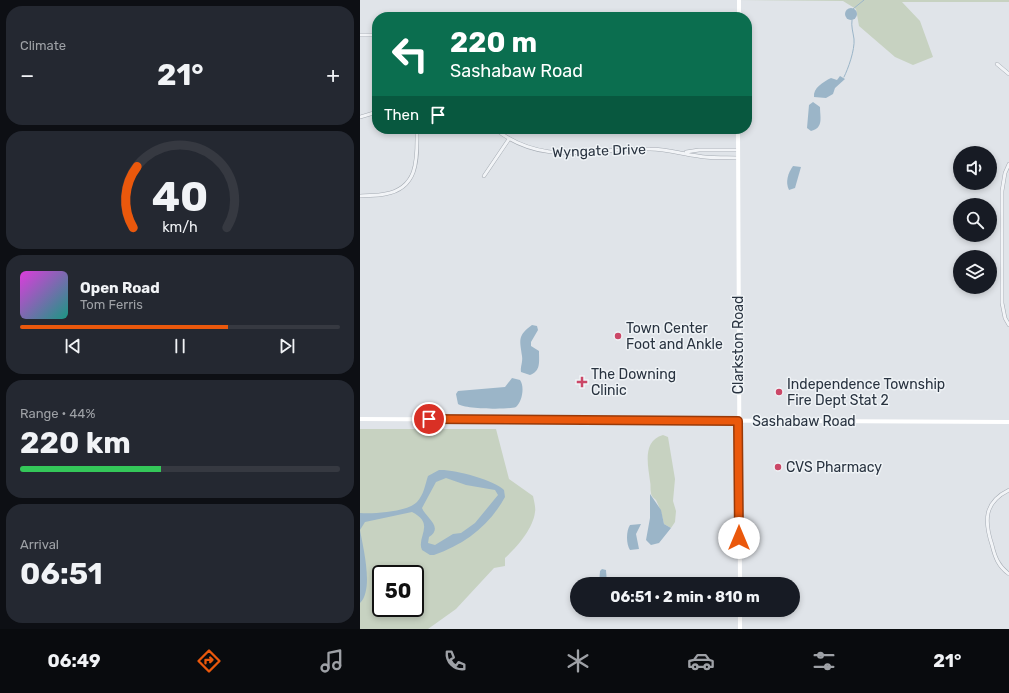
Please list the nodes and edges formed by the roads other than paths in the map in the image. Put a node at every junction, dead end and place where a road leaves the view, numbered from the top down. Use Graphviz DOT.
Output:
graph roads {
  1 [pos="738,0"];
  2 [pos="738,12"];
  3 [pos="360,35"];
  4 [pos="372,35"];
  5 [pos="997,64"];
  6 [pos="1009,74"];
  7 [pos="360,113"];
  8 [pos="372,114"];
  9 [pos="361,117"];
  10 [pos="417,134"];
  11 [pos="502,134"];
  12 [pos="738,134"];
  13 [pos="509,139"];
  14 [pos="738,150"];
  15 [pos="684,152"];
  16 [pos="738,158"];
  17 [pos="1009,164"];
  18 [pos="484,176"];
  19 [pos="360,196"];
  20 [pos="1009,325"];
  21 [pos="360,419"];
  22 [pos="738,421"];
  23 [pos="1009,422"];
  24 [pos="1009,490"];
  25 [pos="1009,574"];
  26 [pos="740,577"];
  27 [pos="740,617"];
  28 [pos="740,629"];
  1 -- 2 [label="main road"];
  3 -- 4 [label="street"];
  5 -- 6 [label="street"];
  7 -- 9 [label="street"];
  8 -- 9 [label="street"];
  10 -- 19 [label="street"];
  11 -- 13 [label="street, Wyngate Drive"];
  12 -- 14 [label="main road, Clarkston Road"];
  13 -- 15 [label="street, Wyngate Drive"];
  13 -- 18 [label="street"];
  14 -- 15 [label="street, Wyngate Drive"];
  14 -- 16 [label="main road, Clarkston Road"];
  15 -- 16 [label="street, Wyngate Drive"];
  16 -- 22 [label="main road, Clarkston Road"];
  17 -- 20 [label="street"];
  21 -- 22 [label="main road, Sashabaw Road"];
  22 -- 23 [label="main road, Sashabaw Road"];
  22 -- 26 [label="main road, Clarkston Road"];
  24 -- 25 [label="street"];
  27 -- 28 [label="main road"];
}
